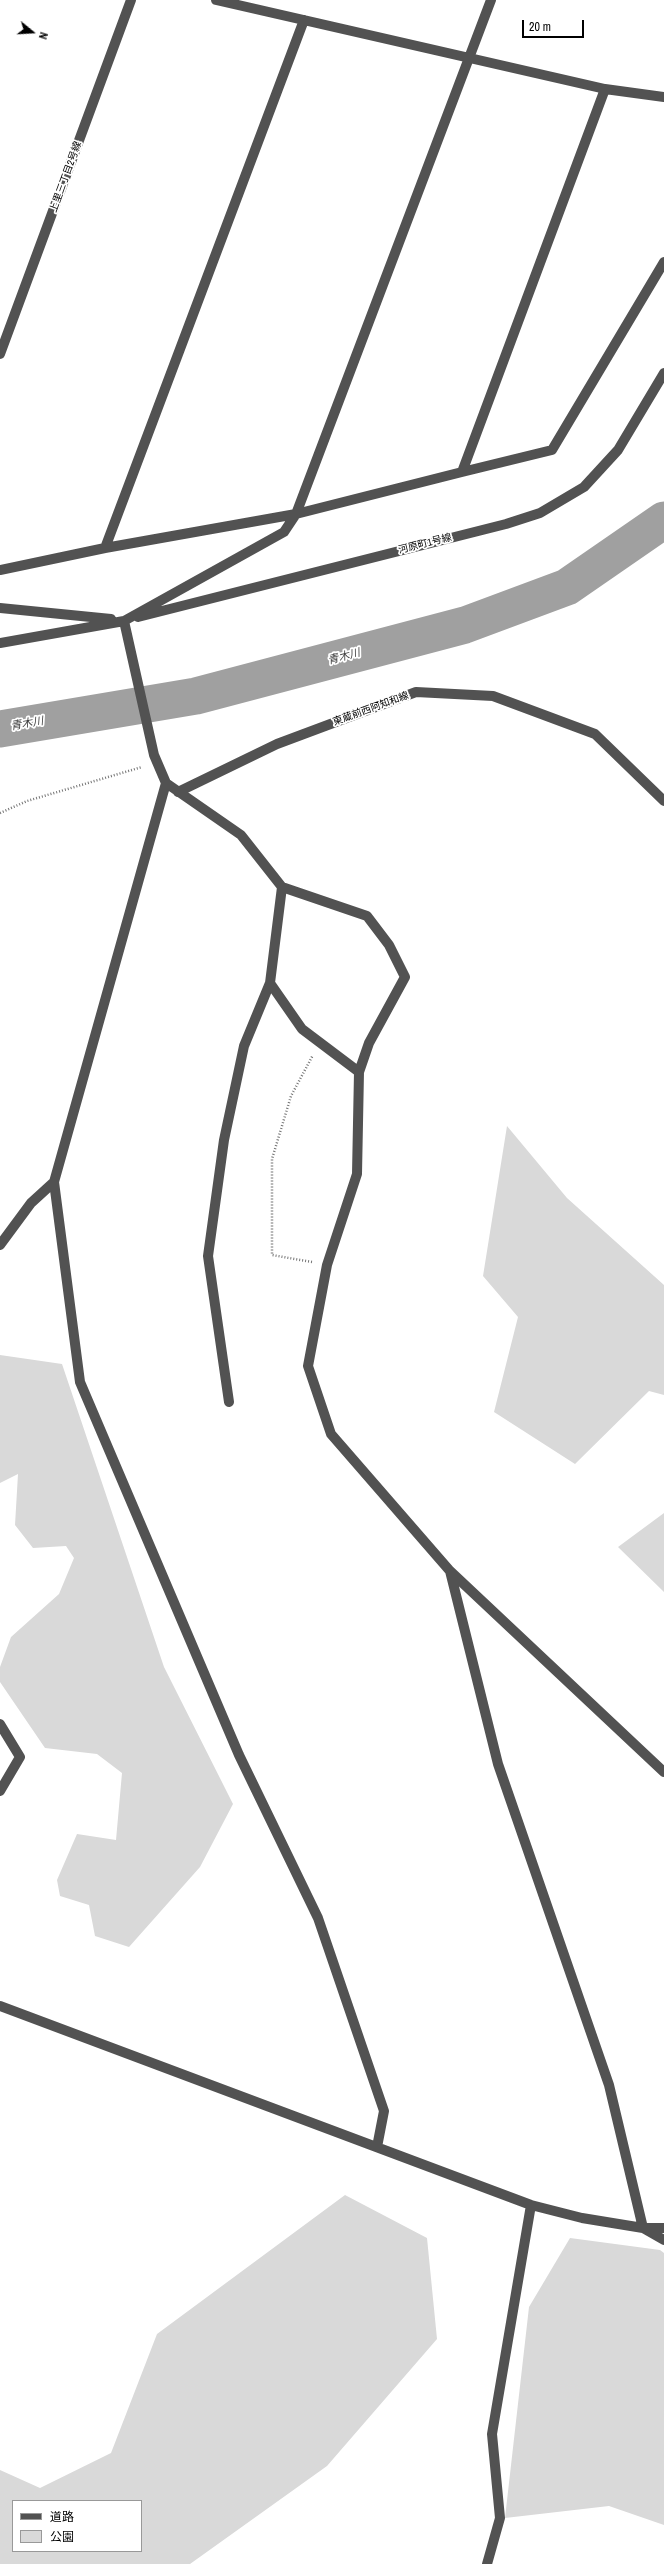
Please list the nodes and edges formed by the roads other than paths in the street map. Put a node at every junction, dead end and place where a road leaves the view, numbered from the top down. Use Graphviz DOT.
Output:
graph roads {
  1 [pos="131,0"];
  2 [pos="216,0"];
  3 [pos="492,0"];
  4 [pos="304,20"];
  5 [pos="470,58"];
  6 [pos="605,89"];
  7 [pos="664,97"];
  8 [pos="664,262"];
  9 [pos="0,354"];
  10 [pos="664,373"];
  11 [pos="462,472"];
  12 [pos="296,514"];
  13 [pos="105,548"];
  14 [pos="0,570"];
  15 [pos="0,608"];
  16 [pos="124,620"];
  17 [pos="0,644"];
  18 [pos="166,783"];
  19 [pos="178,792"];
  20 [pos="664,801"];
  21 [pos="282,888"];
  22 [pos="270,983"];
  23 [pos="359,1072"];
  24 [pos="54,1182"];
  25 [pos="0,1245"];
  26 [pos="229,1402"];
  27 [pos="450,1571"];
  28 [pos="0,1724"];
  29 [pos="664,1772"];
  30 [pos="0,1791"];
  31 [pos="0,2006"];
  32 [pos="376,2148"];
  33 [pos="531,2205"];
  34 [pos="643,2228"];
  35 [pos="664,2228"];
  36 [pos="664,2240"];
  37 [pos="487,2564"];
  1 -- 9 [label="street, 上里三丁目2号線"];
  2 -- 4 [label="street"];
  3 -- 5 [label="street"];
  4 -- 5 [label="street"];
  4 -- 13 [label="street"];
  5 -- 6 [label="street"];
  5 -- 12 [label="street"];
  6 -- 7 [label="street"];
  6 -- 11 [label="street"];
  8 -- 11 [label="street"];
  10 -- 16 [label="street, 河原町1号線"];
  11 -- 12 [label="street"];
  12 -- 13 [label="street"];
  12 -- 16 [label="street"];
  13 -- 14 [label="street"];
  15 -- 16 [label="street"];
  16 -- 17 [label="street"];
  16 -- 18 [label="street"];
  18 -- 19 [label="street"];
  18 -- 24 [label="street"];
  19 -- 20 [label="street, 東蔵前西阿知和線"];
  19 -- 21 [label="street"];
  21 -- 22 [label="street"];
  21 -- 23 [label="street"];
  22 -- 23 [label="street"];
  22 -- 26 [label="street"];
  23 -- 27 [label="street"];
  24 -- 25 [label="street"];
  24 -- 32 [label="street"];
  27 -- 29 [label="street"];
  27 -- 34 [label="street"];
  28 -- 30 [label="street"];
  31 -- 32 [label="street"];
  32 -- 33 [label="street"];
  33 -- 34 [label="street"];
  33 -- 37 [label="street"];
  34 -- 35 [label="street"];
  34 -- 36 [label="street"];
}
